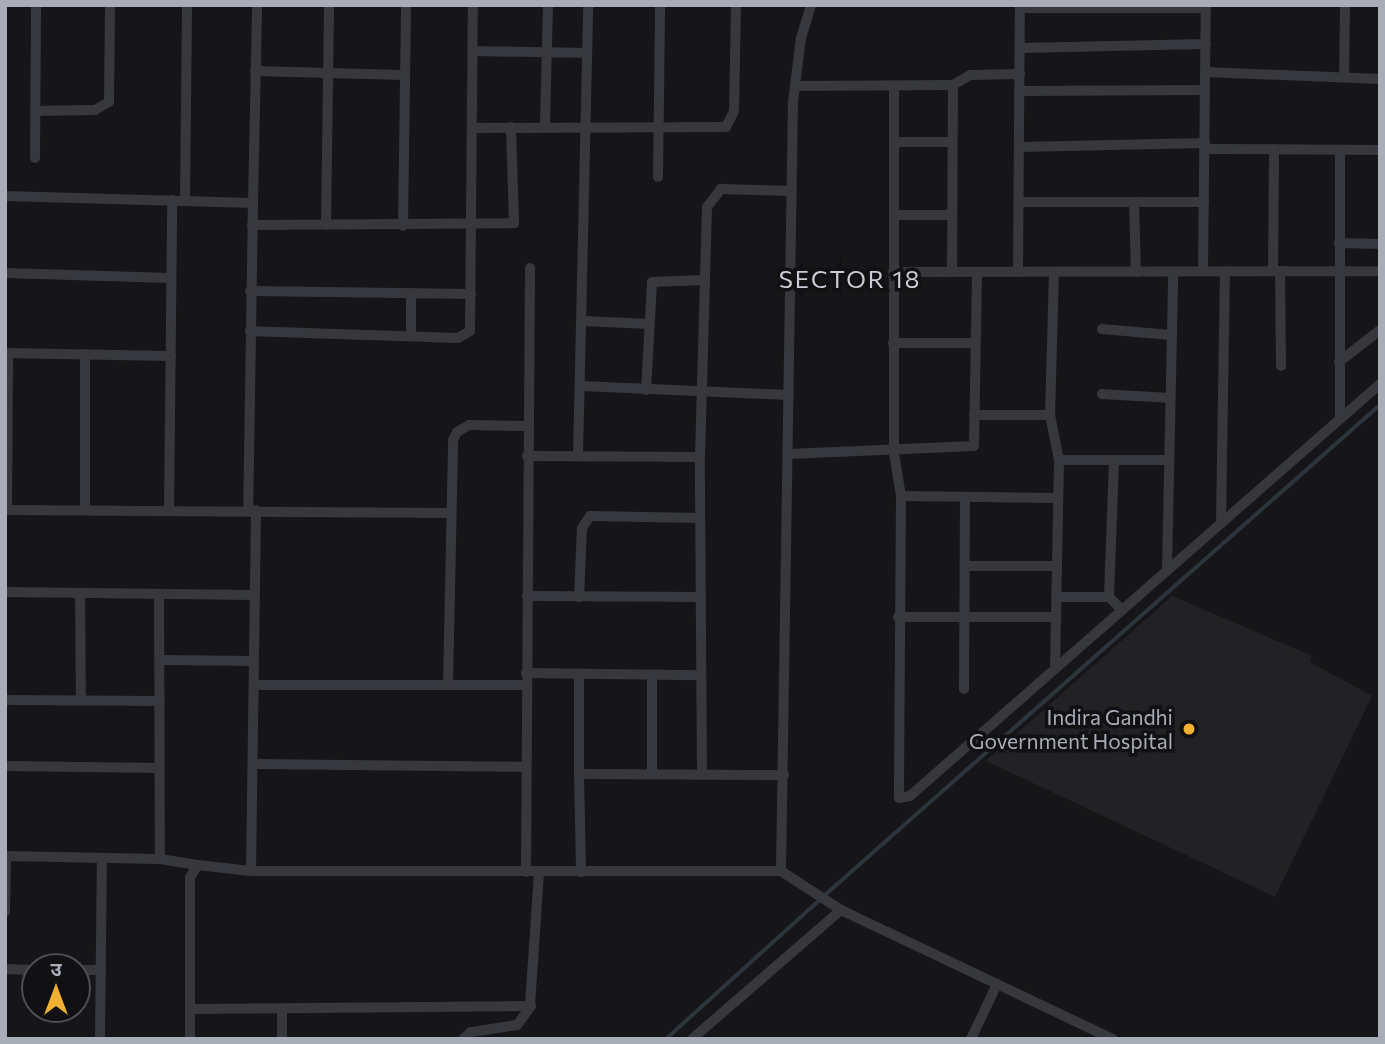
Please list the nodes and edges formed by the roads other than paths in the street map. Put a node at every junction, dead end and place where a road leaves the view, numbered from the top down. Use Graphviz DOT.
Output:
graph roads {
  1 [pos="36,5"];
  2 [pos="110,5"];
  3 [pos="187,5"];
  4 [pos="257,5"];
  5 [pos="329,5"];
  6 [pos="406,5"];
  7 [pos="473,5"];
  8 [pos="548,5"];
  9 [pos="588,5"];
  10 [pos="660,5"];
  11 [pos="736,5"];
  12 [pos="811,5"];
  13 [pos="1345,5"];
  14 [pos="1206,6"];
  15 [pos="1020,7"];
  16 [pos="1206,44"];
  17 [pos="1020,48"];
  18 [pos="473,51"];
  19 [pos="546,52"];
  20 [pos="587,53"];
  21 [pos="255,71"];
  22 [pos="1206,72"];
  23 [pos="326,73"];
  24 [pos="1020,74"];
  25 [pos="404,75"];
  26 [pos="1344,77"];
  27 [pos="1380,79"];
  28 [pos="953,85"];
  29 [pos="795,86"];
  30 [pos="894,86"];
  31 [pos="1205,90"];
  32 [pos="1019,91"];
  33 [pos="35,111"];
  34 [pos="586,125"];
  35 [pos="656,125"];
  36 [pos="545,126"];
  37 [pos="511,127"];
  38 [pos="473,128"];
  39 [pos="894,142"];
  40 [pos="950,142"];
  41 [pos="1205,146"];
  42 [pos="1019,147"];
  43 [pos="1274,149"];
  44 [pos="1340,149"];
  45 [pos="1380,150"];
  46 [pos="35,158"];
  47 [pos="657,177"];
  48 [pos="792,191"];
  49 [pos="5,196"];
  50 [pos="172,200"];
  51 [pos="185,200"];
  52 [pos="1018,202"];
  53 [pos="1134,202"];
  54 [pos="1204,202"];
  55 [pos="253,203"];
  56 [pos="894,215"];
  57 [pos="950,215"];
  58 [pos="252,225"];
  59 [pos="326,225"];
  60 [pos="403,226"];
  61 [pos="472,227"];
  62 [pos="1339,243"];
  63 [pos="1380,243"];
  64 [pos="530,268"];
  65 [pos="1203,271"];
  66 [pos="1225,271"];
  67 [pos="1277,271"];
  68 [pos="1339,271"];
  69 [pos="1380,271"];
  70 [pos="894,272"];
  71 [pos="952,272"];
  72 [pos="977,272"];
  73 [pos="1018,272"];
  74 [pos="1054,272"];
  75 [pos="1136,272"];
  76 [pos="1172,272"];
  77 [pos="5,273"];
  78 [pos="171,278"];
  79 [pos="705,280"];
  80 [pos="250,291"];
  81 [pos="411,293"];
  82 [pos="471,294"];
  83 [pos="583,321"];
  84 [pos="649,324"];
  85 [pos="1102,329"];
  86 [pos="1380,330"];
  87 [pos="250,331"];
  88 [pos="411,334"];
  89 [pos="1171,335"];
  90 [pos="892,342"];
  91 [pos="975,343"];
  92 [pos="6,353"];
  93 [pos="86,354"];
  94 [pos="171,356"];
  95 [pos="1339,362"];
  96 [pos="1281,366"];
  97 [pos="1380,384"];
  98 [pos="582,386"];
  99 [pos="646,390"];
  100 [pos="701,393"];
  101 [pos="1102,394"];
  102 [pos="789,395"];
  103 [pos="1170,398"];
  104 [pos="974,415"];
  105 [pos="1050,415"];
  106 [pos="1339,419"];
  107 [pos="527,426"];
  108 [pos="894,453"];
  109 [pos="788,454"];
  110 [pos="527,456"];
  111 [pos="578,456"];
  112 [pos="700,457"];
  113 [pos="1059,460"];
  114 [pos="1114,460"];
  115 [pos="1169,460"];
  116 [pos="901,496"];
  117 [pos="965,498"];
  118 [pos="1058,498"];
  119 [pos="6,510"];
  120 [pos="85,510"];
  121 [pos="169,510"];
  122 [pos="252,510"];
  123 [pos="450,513"];
  124 [pos="700,518"];
  125 [pos="1221,523"];
  126 [pos="964,566"];
  127 [pos="1057,566"];
  128 [pos="1167,570"];
  129 [pos="5,593"];
  130 [pos="80,593"];
  131 [pos="159,594"];
  132 [pos="255,595"];
  133 [pos="527,596"];
  134 [pos="579,597"];
  135 [pos="701,597"];
  136 [pos="1056,597"];
  137 [pos="1109,597"];
  138 [pos="1121,609"];
  139 [pos="898,617"];
  140 [pos="964,617"];
  141 [pos="1056,617"];
  142 [pos="160,660"];
  143 [pos="254,662"];
  144 [pos="1055,665"];
  145 [pos="579,674"];
  146 [pos="652,675"];
  147 [pos="701,675"];
  148 [pos="527,679"];
  149 [pos="254,685"];
  150 [pos="448,685"];
  151 [pos="964,689"];
  152 [pos="5,700"];
  153 [pos="81,700"];
  154 [pos="160,701"];
  155 [pos="253,764"];
  156 [pos="5,766"];
  157 [pos="526,766"];
  158 [pos="160,768"];
  159 [pos="579,774"];
  160 [pos="652,775"];
  161 [pos="702,775"];
  162 [pos="784,775"];
  163 [pos="6,856"];
  164 [pos="102,858"];
  165 [pos="160,859"];
  166 [pos="198,865"];
  167 [pos="251,871"];
  168 [pos="782,871"];
  169 [pos="526,872"];
  170 [pos="539,872"];
  171 [pos="581,872"];
  172 [pos="837,907"];
  173 [pos="5,912"];
  174 [pos="91,970"];
  175 [pos="101,970"];
  176 [pos="997,984"];
  177 [pos="530,1005"];
  178 [pos="190,1009"];
  179 [pos="282,1009"];
  180 [pos="100,1039"];
  181 [pos="190,1039"];
  182 [pos="282,1039"];
  183 [pos="463,1039"];
  184 [pos="692,1039"];
  185 [pos="971,1039"];
  186 [pos="1113,1039"];
  1 -- 33 [label="street"];
  2 -- 33 [label="street"];
  3 -- 51 [label="street"];
  4 -- 21 [label="street"];
  5 -- 23 [label="street"];
  6 -- 25 [label="street"];
  7 -- 18 [label="street"];
  8 -- 19 [label="street"];
  9 -- 20 [label="street"];
  10 -- 35 [label="street"];
  11 -- 35 [label="street"];
  12 -- 29 [label="street"];
  13 -- 26 [label="street"];
  14 -- 15 [label="street"];
  14 -- 16 [label="street"];
  15 -- 17 [label="street"];
  16 -- 17 [label="street"];
  16 -- 22 [label="street"];
  17 -- 24 [label="street"];
  18 -- 19 [label="street"];
  18 -- 38 [label="street"];
  19 -- 20 [label="street"];
  19 -- 36 [label="street"];
  20 -- 34 [label="street"];
  21 -- 23 [label="street"];
  21 -- 55 [label="street"];
  22 -- 26 [label="street"];
  22 -- 31 [label="street"];
  23 -- 25 [label="street"];
  23 -- 59 [label="street"];
  24 -- 28 [label="street"];
  24 -- 32 [label="street"];
  25 -- 60 [label="street"];
  26 -- 27 [label="street"];
  28 -- 30 [label="street"];
  28 -- 40 [label="street"];
  29 -- 30 [label="street"];
  29 -- 48 [label="street"];
  30 -- 39 [label="street"];
  31 -- 32 [label="street"];
  31 -- 41 [label="street"];
  32 -- 42 [label="street"];
  33 -- 46 [label="street"];
  34 -- 35 [label="street"];
  34 -- 36 [label="street"];
  34 -- 83 [label="street"];
  35 -- 47 [label="street"];
  36 -- 37 [label="street"];
  37 -- 38 [label="street"];
  37 -- 61 [label="street"];
  38 -- 61 [label="street"];
  39 -- 40 [label="street"];
  39 -- 56 [label="street"];
  40 -- 57 [label="street"];
  41 -- 42 [label="street"];
  41 -- 43 [label="street"];
  41 -- 54 [label="street"];
  42 -- 52 [label="street"];
  43 -- 44 [label="street"];
  43 -- 67 [label="street"];
  44 -- 45 [label="street"];
  44 -- 62 [label="street"];
  48 -- 79 [label="street"];
  48 -- 102 [label="street"];
  49 -- 50 [label="street"];
  50 -- 51 [label="street"];
  50 -- 78 [label="street"];
  51 -- 55 [label="street"];
  52 -- 53 [label="street"];
  52 -- 73 [label="street"];
  53 -- 54 [label="street"];
  53 -- 75 [label="street"];
  54 -- 65 [label="street"];
  55 -- 58 [label="street"];
  56 -- 57 [label="street"];
  56 -- 70 [label="street"];
  57 -- 71 [label="street"];
  58 -- 59 [label="street"];
  58 -- 80 [label="street"];
  59 -- 60 [label="street"];
  60 -- 61 [label="street"];
  61 -- 82 [label="street"];
  62 -- 63 [label="street"];
  62 -- 68 [label="street"];
  64 -- 107 [label="street"];
  65 -- 66 [label="street"];
  65 -- 76 [label="street"];
  66 -- 67 [label="street"];
  66 -- 125 [label="street"];
  67 -- 68 [label="street"];
  67 -- 96 [label="street"];
  68 -- 69 [label="street"];
  68 -- 95 [label="street"];
  70 -- 71 [label="street"];
  70 -- 90 [label="street"];
  71 -- 72 [label="street"];
  72 -- 73 [label="street"];
  72 -- 91 [label="street"];
  73 -- 74 [label="street"];
  74 -- 75 [label="street"];
  74 -- 105 [label="street"];
  75 -- 76 [label="street"];
  76 -- 89 [label="street"];
  77 -- 78 [label="street"];
  78 -- 94 [label="street"];
  79 -- 84 [label="street"];
  79 -- 100 [label="street"];
  80 -- 81 [label="street"];
  80 -- 87 [label="street"];
  81 -- 82 [label="street"];
  81 -- 88 [label="street"];
  82 -- 88 [label="street"];
  83 -- 84 [label="street"];
  83 -- 98 [label="street"];
  84 -- 99 [label="street"];
  85 -- 89 [label="street"];
  86 -- 95 [label="street"];
  87 -- 88 [label="street"];
  87 -- 122 [label="street"];
  89 -- 103 [label="street"];
  90 -- 91 [label="street"];
  90 -- 108 [label="street"];
  91 -- 104 [label="street"];
  92 -- 93 [label="street"];
  92 -- 119 [label="street"];
  93 -- 94 [label="street"];
  93 -- 120 [label="street"];
  94 -- 121 [label="street"];
  95 -- 106 [label="street"];
  97 -- 106 [label="street"];
  98 -- 99 [label="street"];
  98 -- 111 [label="street"];
  99 -- 100 [label="street"];
  100 -- 102 [label="street"];
  100 -- 112 [label="street"];
  101 -- 103 [label="street"];
  102 -- 109 [label="street"];
  103 -- 115 [label="street"];
  104 -- 105 [label="street"];
  104 -- 108 [label="street"];
  105 -- 113 [label="street"];
  106 -- 125 [label="street"];
  107 -- 110 [label="street"];
  107 -- 123 [label="street"];
  108 -- 109 [label="street"];
  108 -- 116 [label="street"];
  109 -- 162 [label="street"];
  110 -- 111 [label="street"];
  110 -- 133 [label="street"];
  111 -- 112 [label="street"];
  112 -- 124 [label="street"];
  113 -- 114 [label="street"];
  113 -- 118 [label="street"];
  114 -- 115 [label="street"];
  114 -- 137 [label="street"];
  115 -- 128 [label="street"];
  116 -- 117 [label="street"];
  116 -- 139 [label="street"];
  117 -- 118 [label="street"];
  117 -- 126 [label="street"];
  118 -- 127 [label="street"];
  119 -- 120 [label="street"];
  120 -- 121 [label="street"];
  121 -- 122 [label="street"];
  122 -- 123 [label="street"];
  122 -- 132 [label="street"];
  123 -- 150 [label="street"];
  124 -- 134 [label="street"];
  124 -- 135 [label="street"];
  125 -- 128 [label="street"];
  126 -- 127 [label="street"];
  126 -- 140 [label="street"];
  127 -- 136 [label="street"];
  128 -- 138 [label="street"];
  129 -- 130 [label="street"];
  130 -- 131 [label="street"];
  130 -- 153 [label="street"];
  131 -- 132 [label="street"];
  131 -- 142 [label="street"];
  132 -- 143 [label="street"];
  133 -- 134 [label="street"];
  133 -- 148 [label="street"];
  134 -- 135 [label="street"];
  135 -- 147 [label="street"];
  136 -- 137 [label="street"];
  136 -- 141 [label="street"];
  137 -- 138 [label="street"];
  138 -- 144 [label="street"];
  139 -- 140 [label="street"];
  139 -- 144 [label="street"];
  140 -- 141 [label="street"];
  140 -- 151 [label="street"];
  141 -- 144 [label="street"];
  142 -- 143 [label="street"];
  142 -- 154 [label="street"];
  143 -- 149 [label="street"];
  145 -- 146 [label="street"];
  145 -- 148 [label="street"];
  145 -- 159 [label="street"];
  146 -- 147 [label="street"];
  146 -- 160 [label="street"];
  147 -- 161 [label="street"];
  148 -- 150 [label="street"];
  148 -- 157 [label="street"];
  149 -- 150 [label="street"];
  149 -- 155 [label="street"];
  152 -- 153 [label="street"];
  153 -- 154 [label="street"];
  154 -- 158 [label="street"];
  155 -- 157 [label="street"];
  155 -- 167 [label="street"];
  156 -- 158 [label="street"];
  157 -- 169 [label="street"];
  158 -- 165 [label="street"];
  159 -- 160 [label="street"];
  159 -- 171 [label="street"];
  160 -- 161 [label="street"];
  161 -- 162 [label="street"];
  162 -- 168 [label="street"];
  163 -- 164 [label="street"];
  163 -- 173 [label="street"];
  164 -- 165 [label="street"];
  164 -- 175 [label="street"];
  165 -- 166 [label="street"];
  166 -- 167 [label="street"];
  166 -- 178 [label="street"];
  167 -- 169 [label="street"];
  168 -- 171 [label="street"];
  168 -- 172 [label="street"];
  169 -- 170 [label="street"];
  170 -- 171 [label="street"];
  170 -- 177 [label="street"];
  172 -- 176 [label="street"];
  172 -- 184 [label="street"];
  174 -- 175 [label="street"];
  175 -- 180 [label="street"];
  176 -- 185 [label="street"];
  176 -- 186 [label="street"];
  177 -- 179 [label="street"];
  177 -- 183 [label="street"];
  178 -- 179 [label="street"];
  178 -- 181 [label="street"];
  179 -- 182 [label="street"];
}
